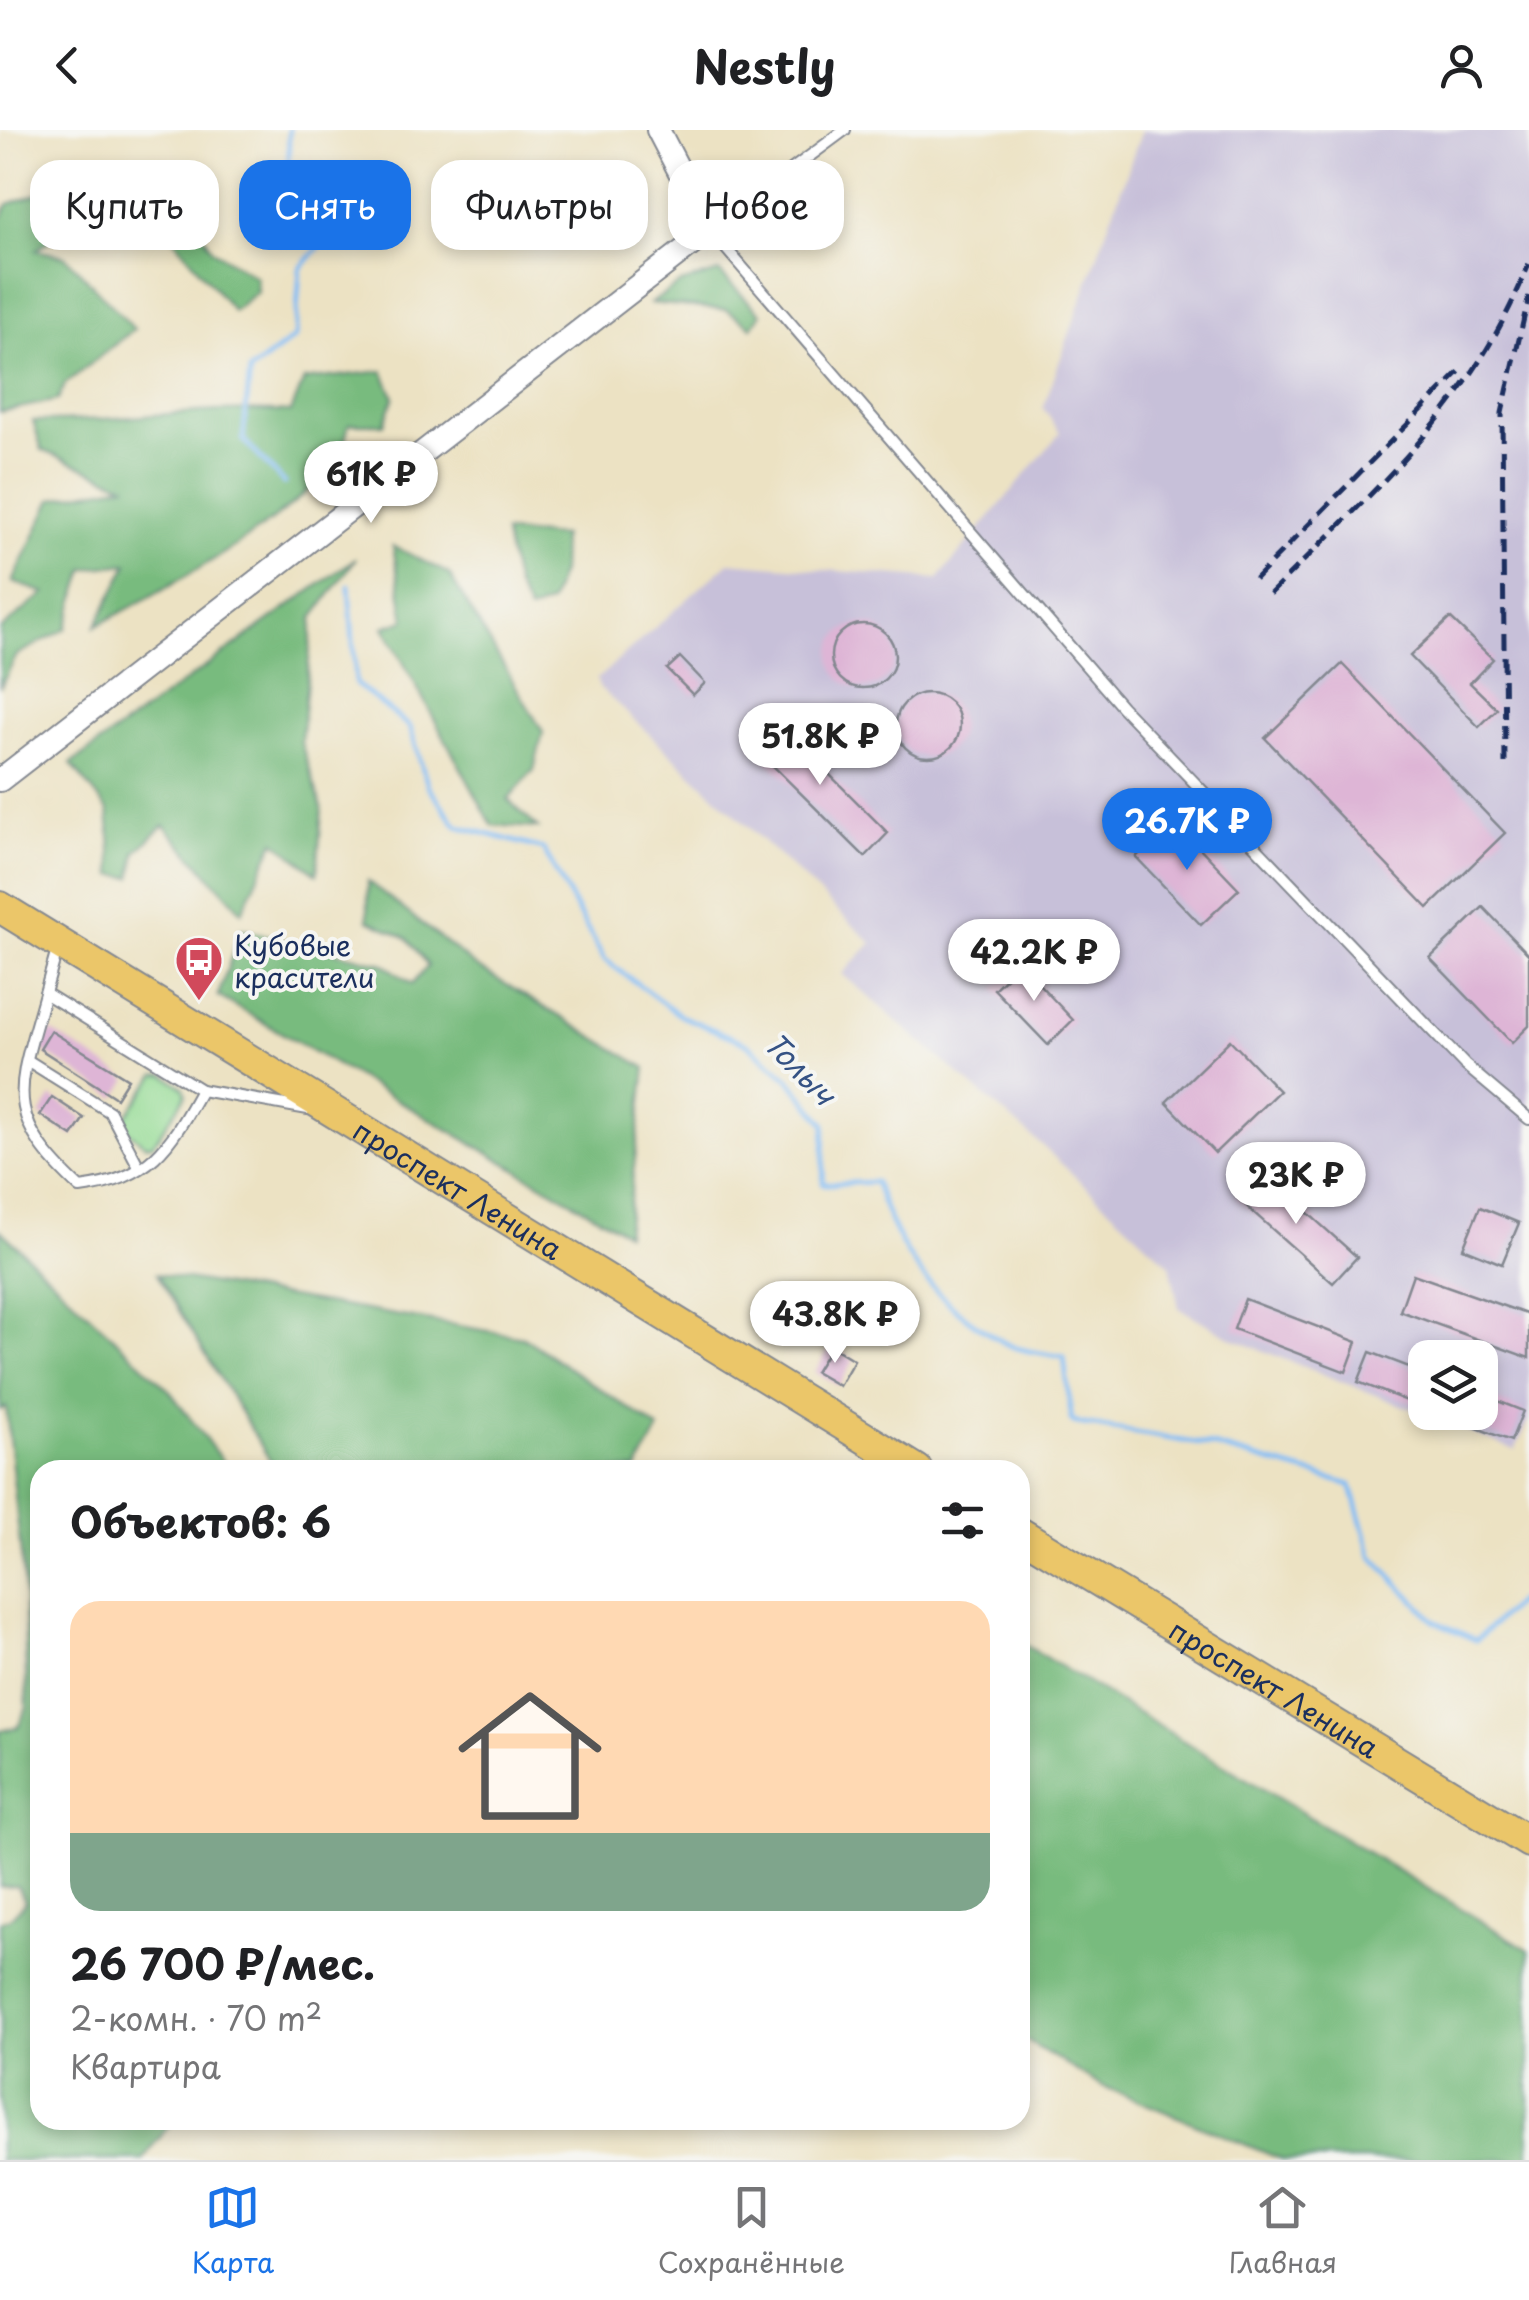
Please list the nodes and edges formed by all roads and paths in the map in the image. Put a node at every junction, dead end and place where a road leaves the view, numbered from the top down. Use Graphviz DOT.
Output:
graph roads {
  1 [pos="658,130"];
  2 [pos="845,130"];
  3 [pos="674,160"];
  4 [pos="804,160"];
  5 [pos="684,250"];
  6 [pos="727,250"];
  7 [pos="0,780"];
  8 [pos="0,907"];
  9 [pos="59,944"];
  10 [pos="45,993"];
  11 [pos="27,1060"];
  12 [pos="201,1090"];
  13 [pos="333,1114"];
  14 [pos="1529,1120"];
  15 [pos="139,1168"];
  16 [pos="901,1460"];
  17 [pos="1030,1539"];
  18 [pos="1529,1842"];
  1 -- 3 [label="street"];
  2 -- 4 [label="lane"];
  5 -- 7 [label="street"];
  6 -- 14 [label="lane"];
  8 -- 9 [label="main road, проспект Ленина"];
  9 -- 10 [label="lane"];
  9 -- 13 [label="main road, проспект Ленина"];
  10 -- 11 [label="lane"];
  10 -- 12 [label="lane"];
  11 -- 15 [label="lane"];
  11 -- 15 [label="lane"];
  12 -- 13 [label="lane"];
  12 -- 15 [label="lane"];
  13 -- 16 [label="main road, проспект Ленина"];
  17 -- 18 [label="main road, проспект Ленина"];
}
